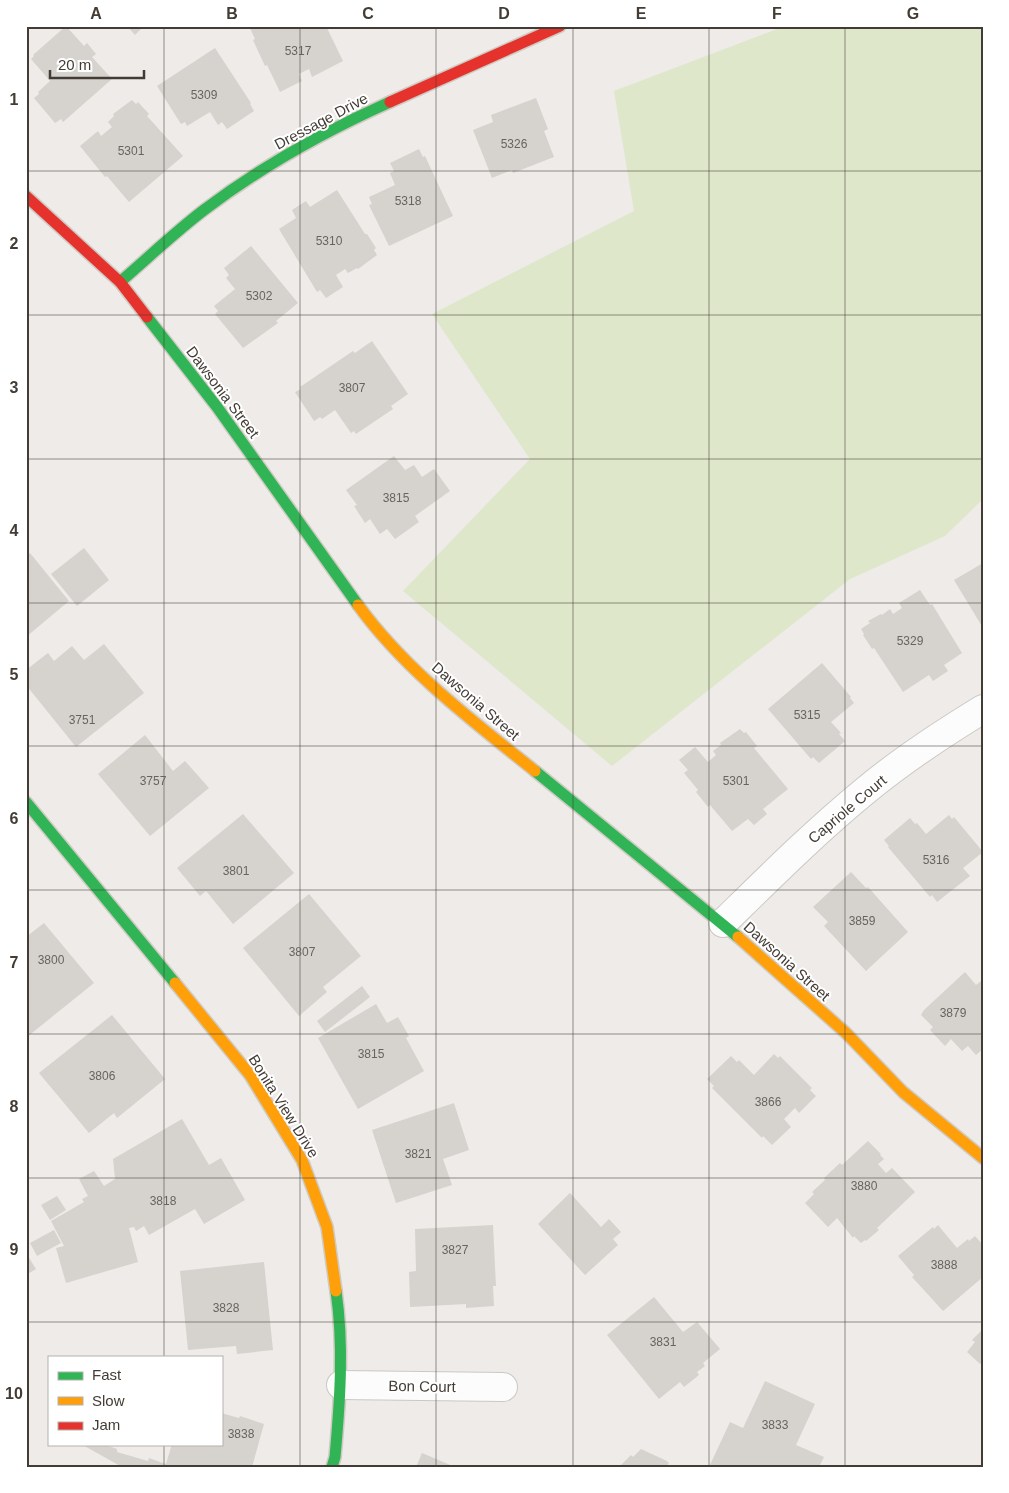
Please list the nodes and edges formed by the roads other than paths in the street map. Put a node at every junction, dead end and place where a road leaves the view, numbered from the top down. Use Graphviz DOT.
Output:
graph roads {
  1 [pos="560,26"];
  2 [pos="26,196"];
  3 [pos="120,282"];
  4 [pos="983,709"];
  5 [pos="26,802"];
  6 [pos="723,923"];
  7 [pos="983,1158"];
  8 [pos="341,1385"];
  9 [pos="503,1387"];
  10 [pos="332,1467"];
  1 -- 3 [label="street, Dressage Drive"];
  2 -- 3 [label="street, Dawsonia Street"];
  3 -- 6 [label="street, Dawsonia Street"];
  4 -- 6 [label="street, Capriole Court"];
  5 -- 8 [label="street, Bonita View Drive"];
  6 -- 7 [label="street, Dawsonia Street"];
  8 -- 9 [label="street, Bon Court"];
  8 -- 10 [label="street, Bonita View Drive"];
}
